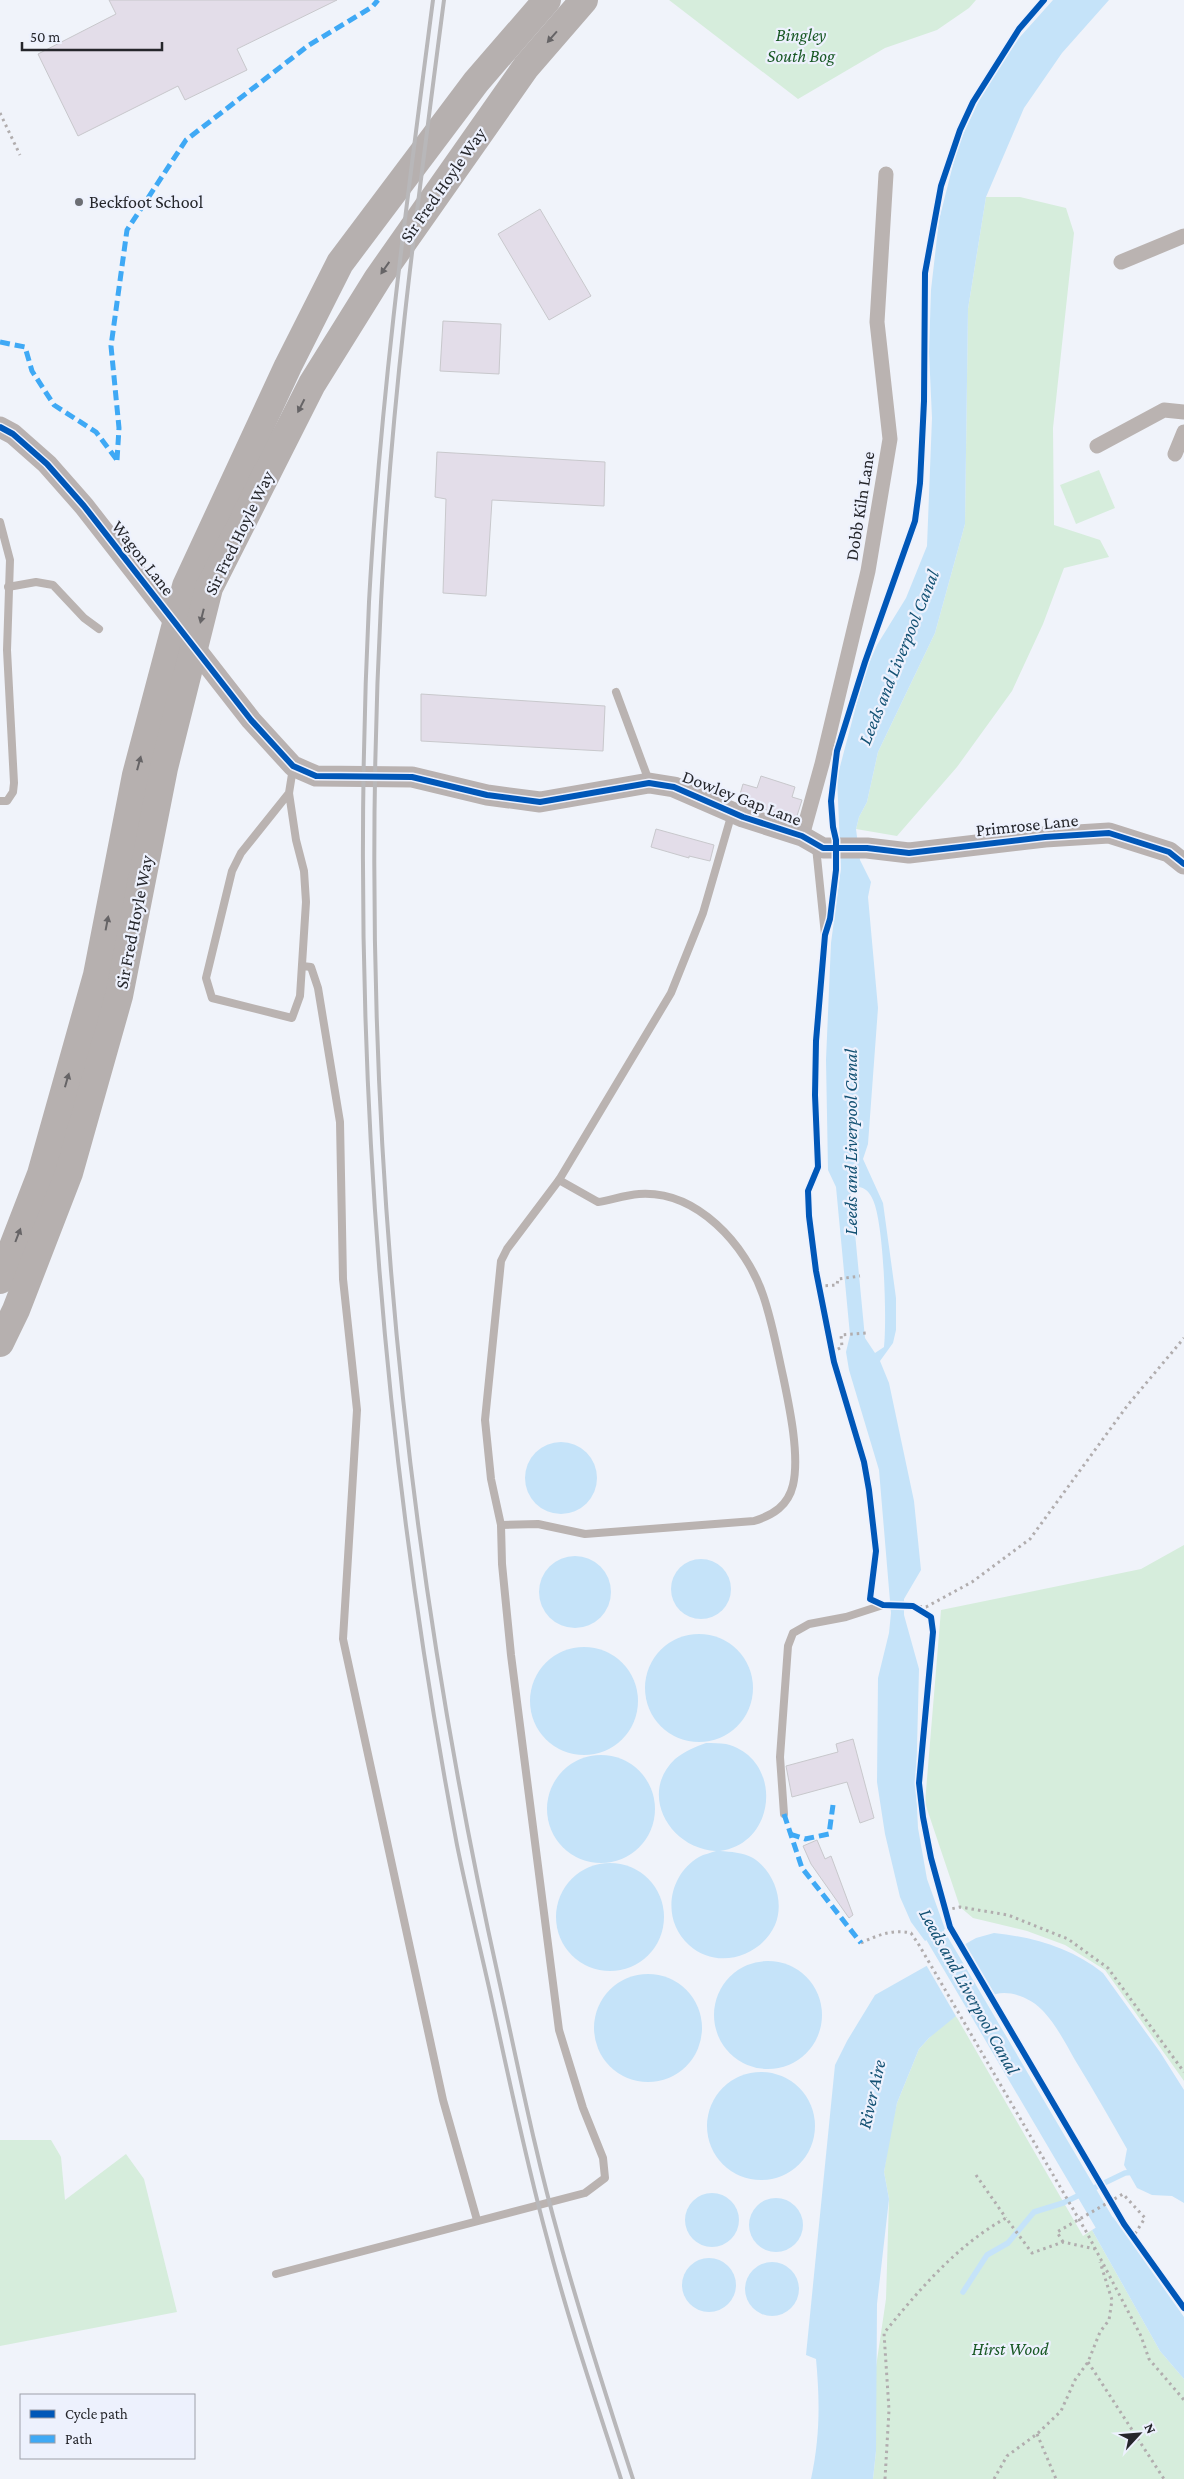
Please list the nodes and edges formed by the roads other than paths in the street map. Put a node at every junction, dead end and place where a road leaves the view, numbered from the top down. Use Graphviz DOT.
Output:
graph roads {
  1 [pos="547,0"];
  2 [pos="584,0"];
  3 [pos="886,174"];
  4 [pos="1184,236"];
  5 [pos="1121,262"];
  6 [pos="1184,412"];
  7 [pos="0,426"];
  8 [pos="1184,432"];
  9 [pos="1097,446"];
  10 [pos="1175,454"];
  11 [pos="0,522"];
  12 [pos="8,587"];
  13 [pos="99,629"];
  14 [pos="616,692"];
  15 [pos="293,766"];
  16 [pos="649,783"];
  17 [pos="289,793"];
  18 [pos="0,801"];
  19 [pos="733,812"];
  20 [pos="813,843"];
  21 [pos="867,848"];
  22 [pos="1184,864"];
  23 [pos="825,935"];
  24 [pos="302,966"];
  25 [pos="559,1180"];
  26 [pos="0,1280"];
  27 [pos="0,1343"];
  28 [pos="502,1525"];
  29 [pos="883,1605"];
  30 [pos="784,1814"];
  31 [pos="477,2220"];
  32 [pos="276,2274"];
  26 -- 1 [label="highway, Sir Fred Hoyle Way, one-way"];
  2 -- 27 [label="highway, Sir Fred Hoyle Way, one-way"];
  3 -- 20 [label="street, Dobb Kiln Lane"];
  4 -- 5 [label="street"];
  6 -- 9 [label="street"];
  7 -- 15 [label="street, Wagon Lane"];
  8 -- 10 [label="street"];
  11 -- 12 [label="lane"];
  12 -- 13 [label="lane"];
  12 -- 18 [label="lane"];
  14 -- 16 [label="lane"];
  15 -- 16 [label="street, Dowley Gap Lane"];
  15 -- 17 [label="lane"];
  16 -- 19 [label="street, Dowley Gap Lane"];
  17 -- 24 [label="lane"];
  17 -- 24 [label="lane"];
  19 -- 20 [label="street, Dowley Gap Lane"];
  19 -- 25 [label="lane"];
  20 -- 21 [label="street, Dowley Gap Lane"];
  20 -- 23 [label="lane"];
  21 -- 22 [label="street, Primrose Lane"];
  24 -- 31 [label="lane"];
  25 -- 28 [label="lane"];
  25 -- 28 [label="lane"];
  28 -- 31 [label="lane"];
  29 -- 30 [label="lane"];
  31 -- 32 [label="lane"];
}
